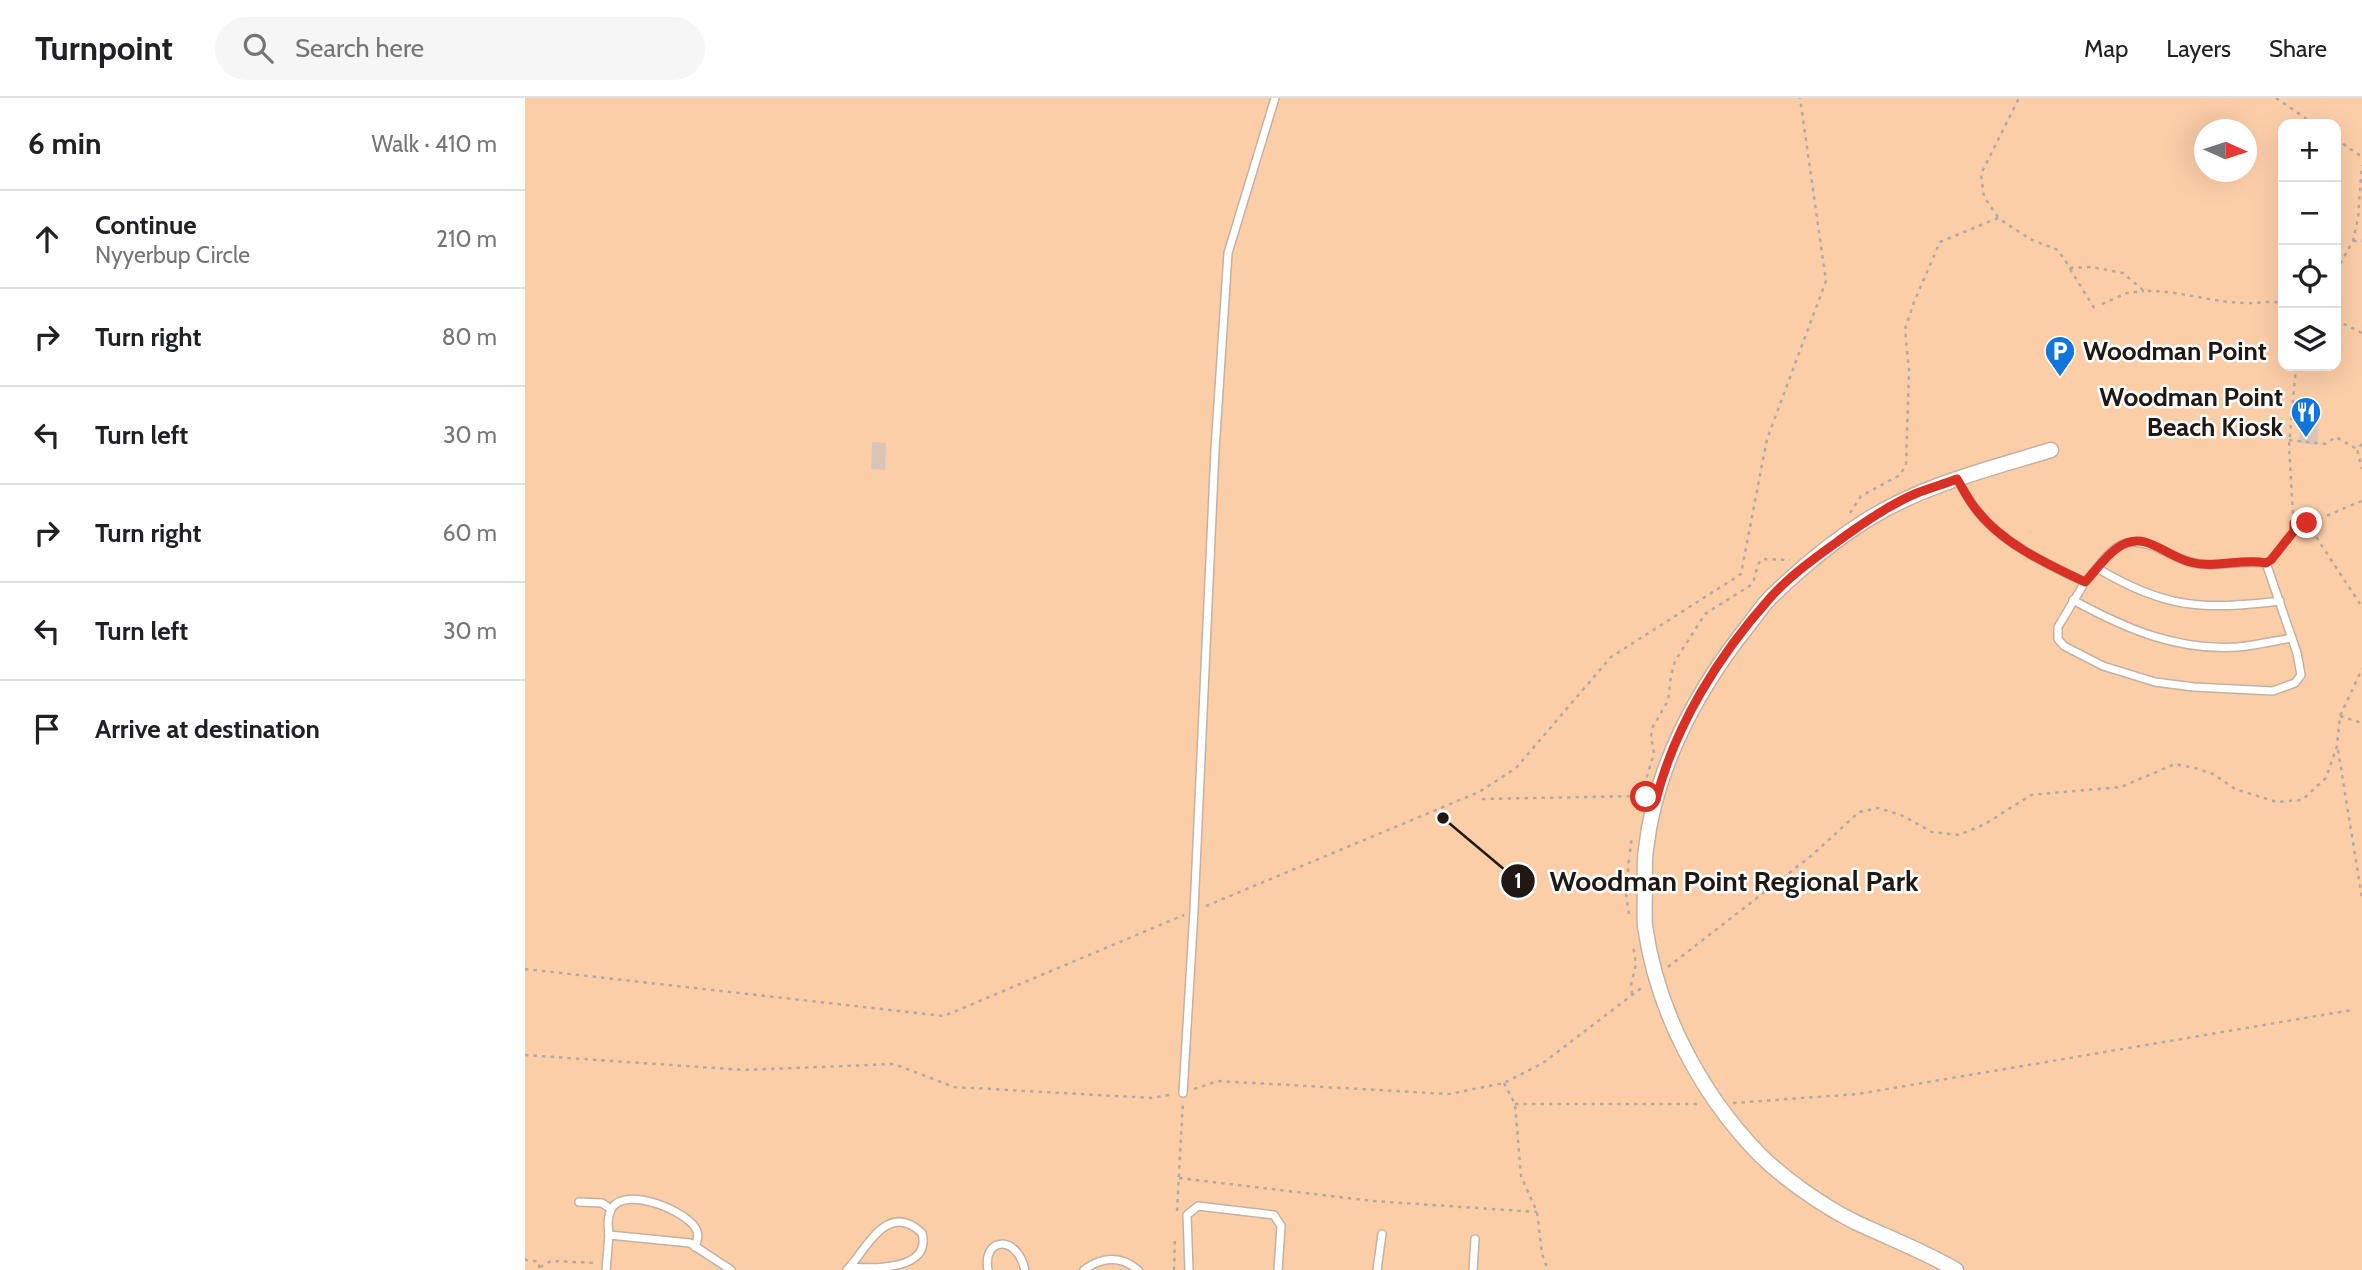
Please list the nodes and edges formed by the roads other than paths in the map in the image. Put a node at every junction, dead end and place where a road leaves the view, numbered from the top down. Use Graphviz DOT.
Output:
graph roads {
  1 [pos="1275,98"];
  2 [pos="2051,450"];
  3 [pos="1957,479"];
  4 [pos="2098,568"];
  5 [pos="2085,582"];
  6 [pos="2073,600"];
  7 [pos="2280,601"];
  8 [pos="2292,638"];
  9 [pos="1183,1093"];
  10 [pos="579,1202"];
  11 [pos="611,1209"];
  12 [pos="1382,1234"];
  13 [pos="608,1235"];
  14 [pos="1475,1239"];
  15 [pos="695,1247"];
  16 [pos="606,1267"];
  17 [pos="849,1268"];
  18 [pos="731,1270"];
  19 [pos="988,1270"];
  20 [pos="1025,1270"];
  21 [pos="1084,1270"];
  22 [pos="1138,1270"];
  23 [pos="1189,1270"];
  24 [pos="1277,1270"];
  25 [pos="1377,1270"];
  26 [pos="1473,1270"];
  27 [pos="1956,1270"];
  1 -- 9 [label="lane"];
  2 -- 3 [label="street"];
  3 -- 5 [label="lane"];
  3 -- 27 [label="street"];
  4 -- 5 [label="lane"];
  4 -- 7 [label="lane"];
  4 -- 7 [label="lane"];
  5 -- 6 [label="lane"];
  6 -- 8 [label="lane"];
  6 -- 8 [label="lane"];
  7 -- 8 [label="lane"];
  10 -- 11 [label="lane"];
  11 -- 13 [label="lane"];
  11 -- 15 [label="lane"];
  12 -- 25 [label="lane"];
  13 -- 15 [label="lane"];
  13 -- 16 [label="lane"];
  14 -- 26 [label="lane"];
  15 -- 18 [label="lane"];
  17 -- 17 [label="lane"];
  19 -- 20 [label="lane"];
  21 -- 22 [label="lane"];
  23 -- 24 [label="lane"];
}
